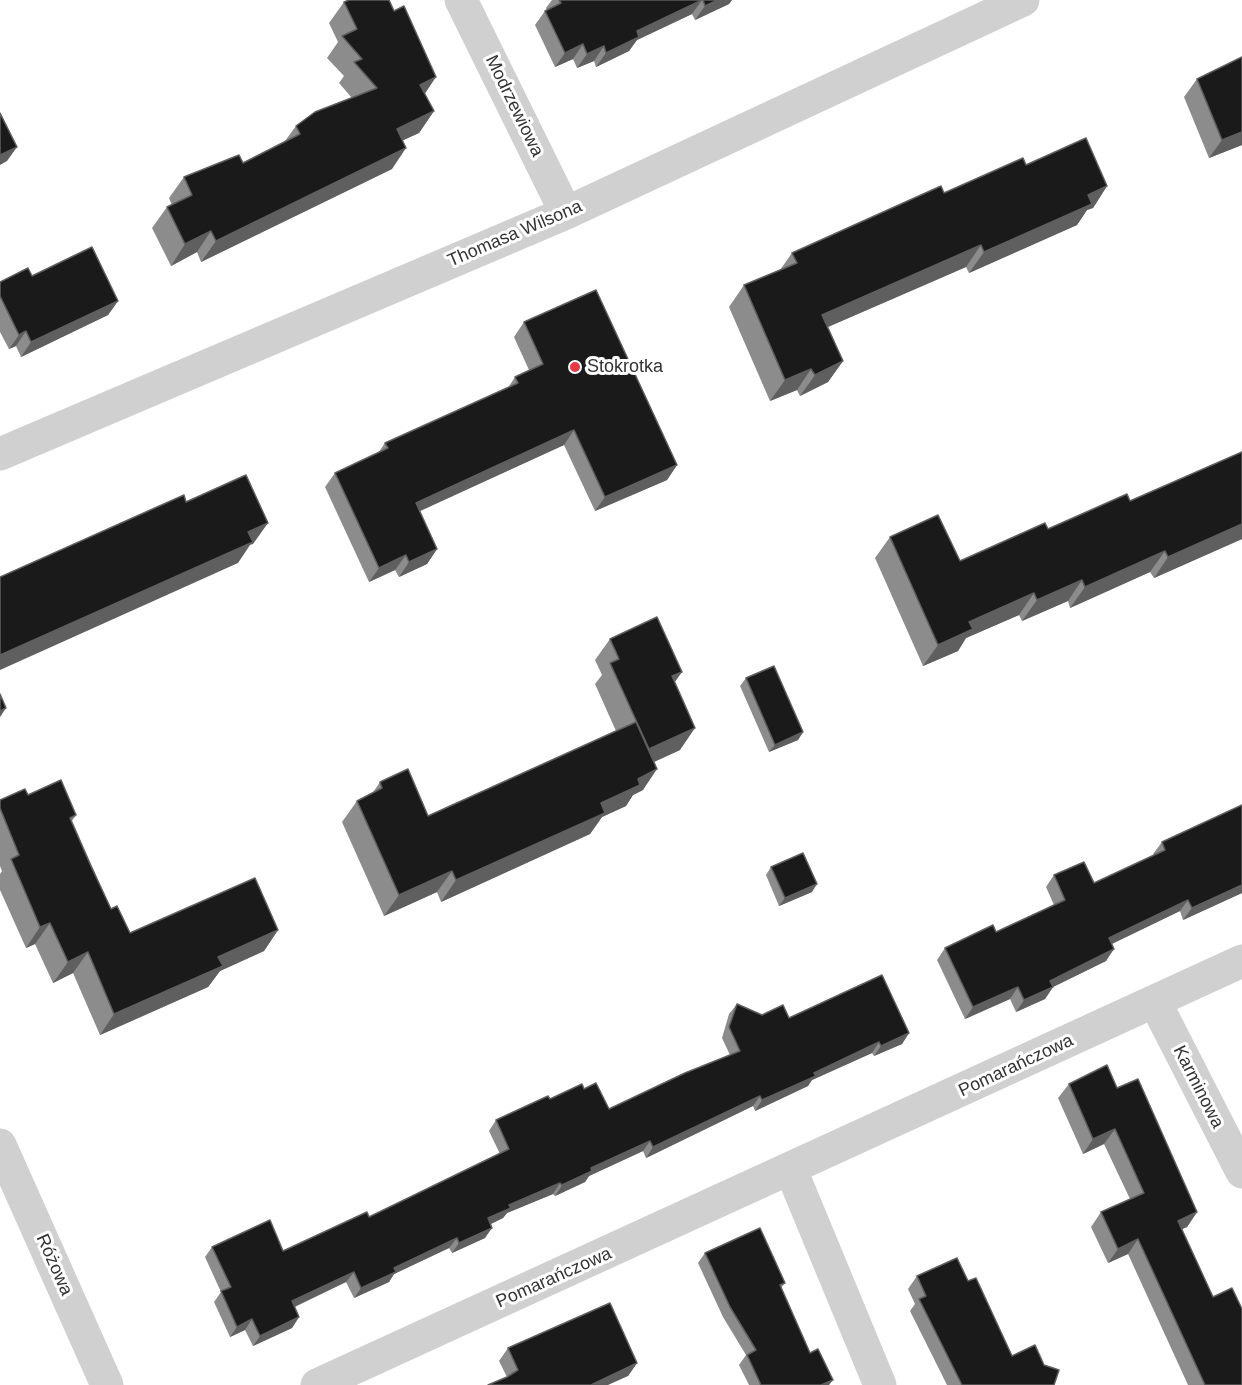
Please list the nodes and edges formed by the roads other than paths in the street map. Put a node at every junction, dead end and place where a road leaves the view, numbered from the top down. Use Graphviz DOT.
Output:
graph roads {
  1 [pos="461,0"];
  2 [pos="1023,0"];
  3 [pos="566,213"];
  4 [pos="0,454"];
  5 [pos="1242,961"];
  6 [pos="1155,1002"];
  7 [pos="4,1165"];
  8 [pos="790,1170"];
  9 [pos="1242,1172"];
  10 [pos="107,1385"];
  11 [pos="317,1385"];
  12 [pos="880,1385"];
  1 -- 3 [label="street, Modrzewiowa"];
  2 -- 3 [label="street, Thomasa Wilsona"];
  3 -- 4 [label="street, Thomasa Wilsona"];
  5 -- 6 [label="street, Pomarańczowa"];
  6 -- 8 [label="street, Pomarańczowa"];
  6 -- 9 [label="street, Karminowa"];
  7 -- 10 [label="street, Różowa"];
  8 -- 11 [label="street, Pomarańczowa"];
  8 -- 12 [label="street"];
}
